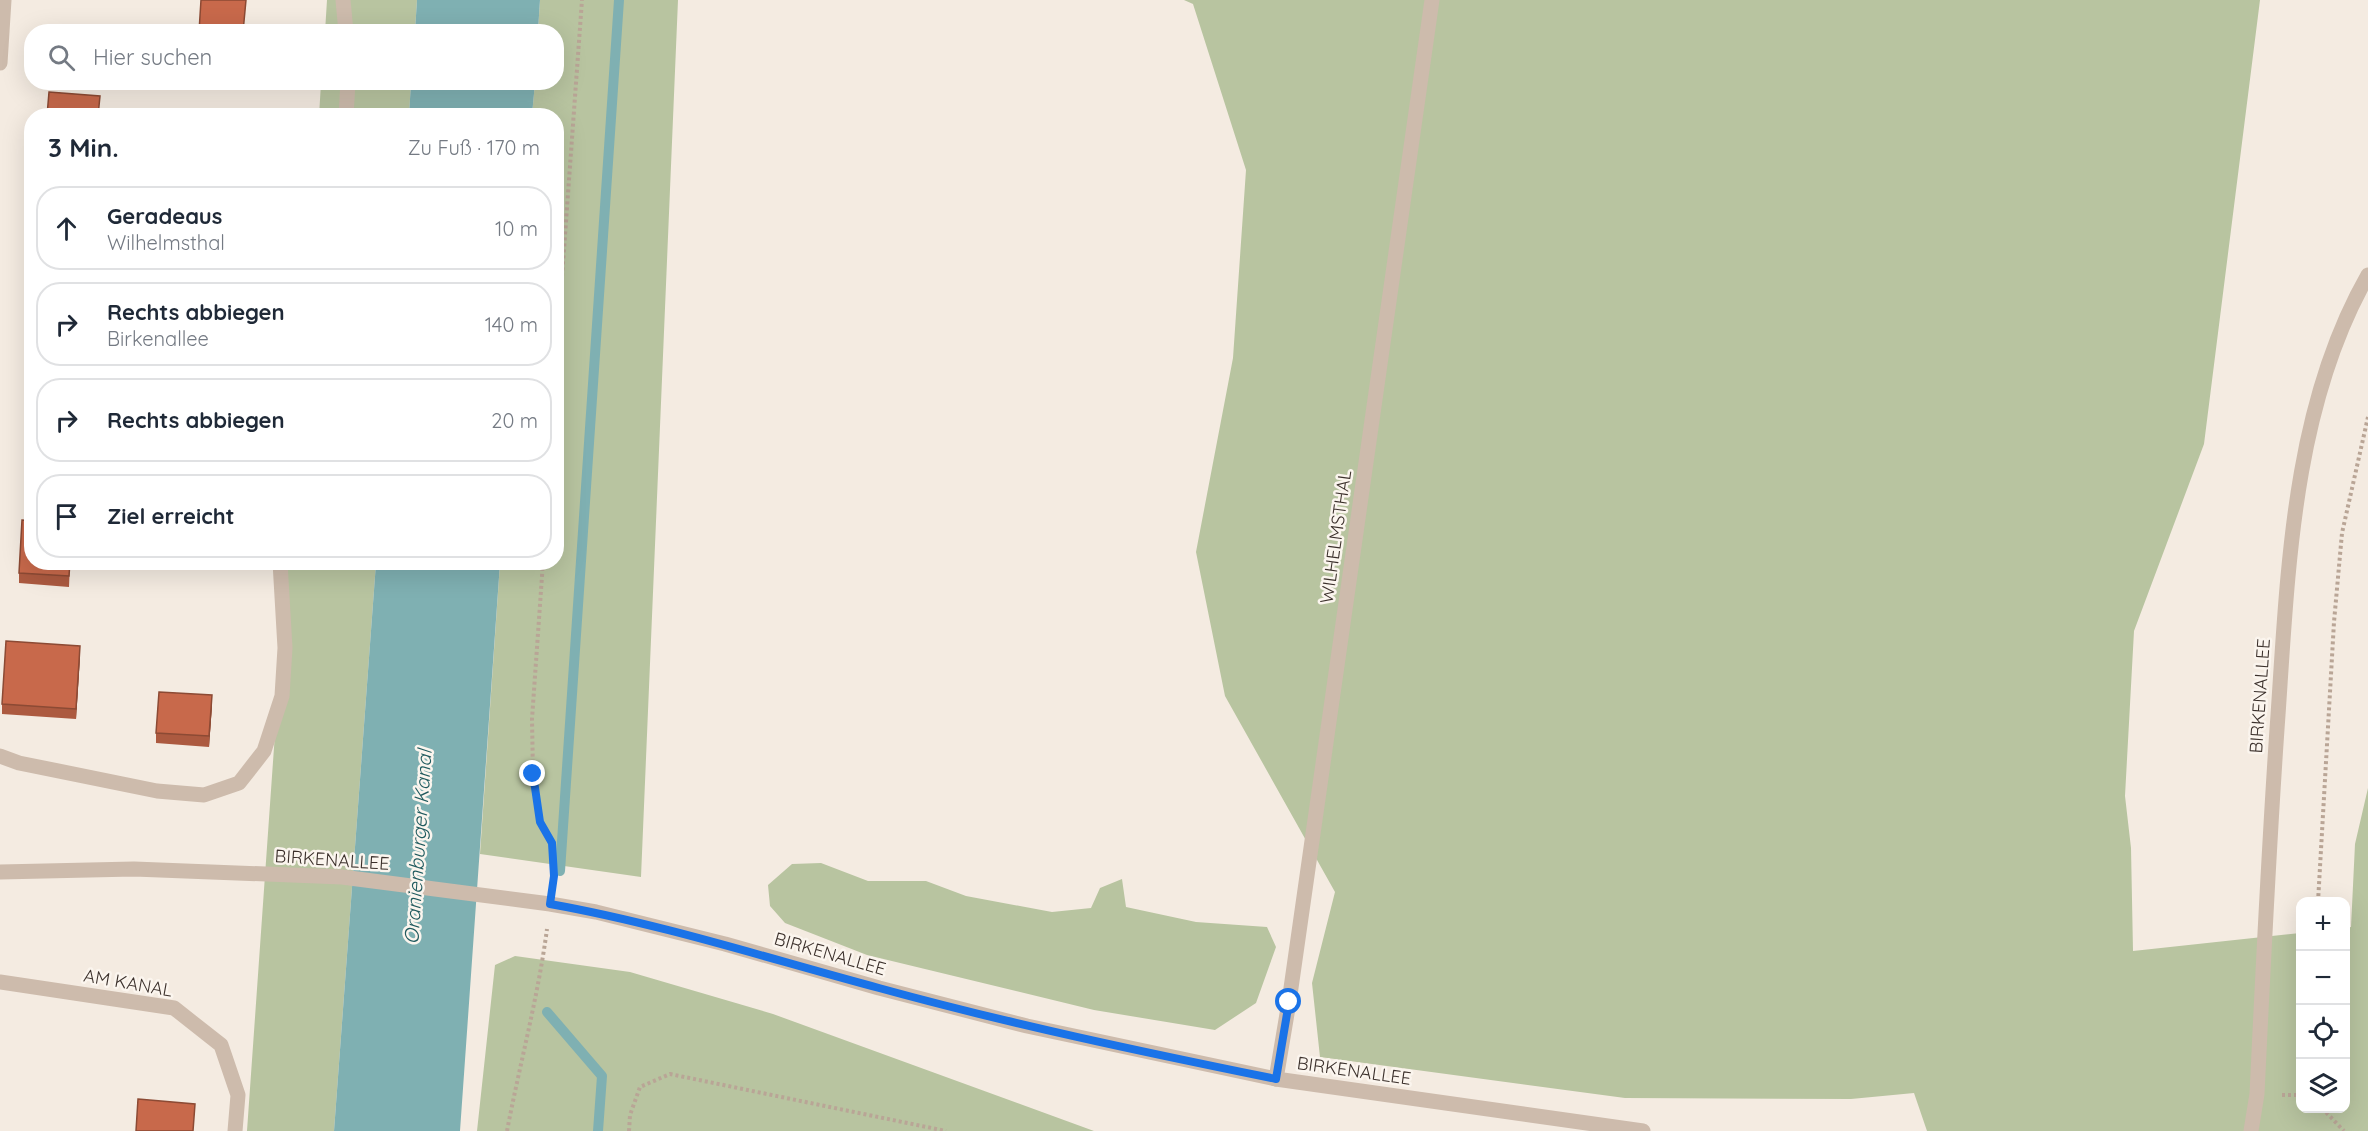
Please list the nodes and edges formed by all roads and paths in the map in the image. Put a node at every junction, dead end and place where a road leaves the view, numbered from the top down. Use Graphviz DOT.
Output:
graph roads {
  1 [pos="4,0"];
  2 [pos="343,0"];
  3 [pos="582,0"];
  4 [pos="1432,0"];
  5 [pos="345,24"];
  6 [pos="0,63"];
  7 [pos="348,90"];
  8 [pos="346,108"];
  9 [pos="564,249"];
  10 [pos="2368,275"];
  11 [pos="2368,417"];
  12 [pos="280,570"];
  13 [pos="542,570"];
  14 [pos="0,756"];
  15 [pos="0,872"];
  16 [pos="2318,897"];
  17 [pos="550,904"];
  18 [pos="546,934"];
  19 [pos="0,982"];
  20 [pos="1276,1079"];
  21 [pos="2290,1095"];
  22 [pos="2296,1095"];
  23 [pos="2327,1113"];
  24 [pos="235,1131"];
  25 [pos="507,1131"];
  26 [pos="629,1131"];
  27 [pos="946,1131"];
  28 [pos="1643,1131"];
  29 [pos="2251,1131"];
  30 [pos="2344,1131"];
  1 -- 6 [label="street"];
  2 -- 5 [label="street"];
  3 -- 9 [label="path"];
  4 -- 20 [label="street, WILHELMSTHAL"];
  7 -- 8 [label="street"];
  10 -- 29 [label="street, BIRKENALLEE"];
  11 -- 16 [label="path"];
  12 -- 14 [label="street"];
  13 -- 17 [label="path"];
  15 -- 17 [label="street, BIRKENALLEE"];
  17 -- 20 [label="street, BIRKENALLEE"];
  18 -- 25 [label="path"];
  19 -- 24 [label="street, AM KANAL"];
  20 -- 28 [label="street, BIRKENALLEE"];
  21 -- 22 [label="path"];
  23 -- 30 [label="path"];
  26 -- 27 [label="path"];
}
